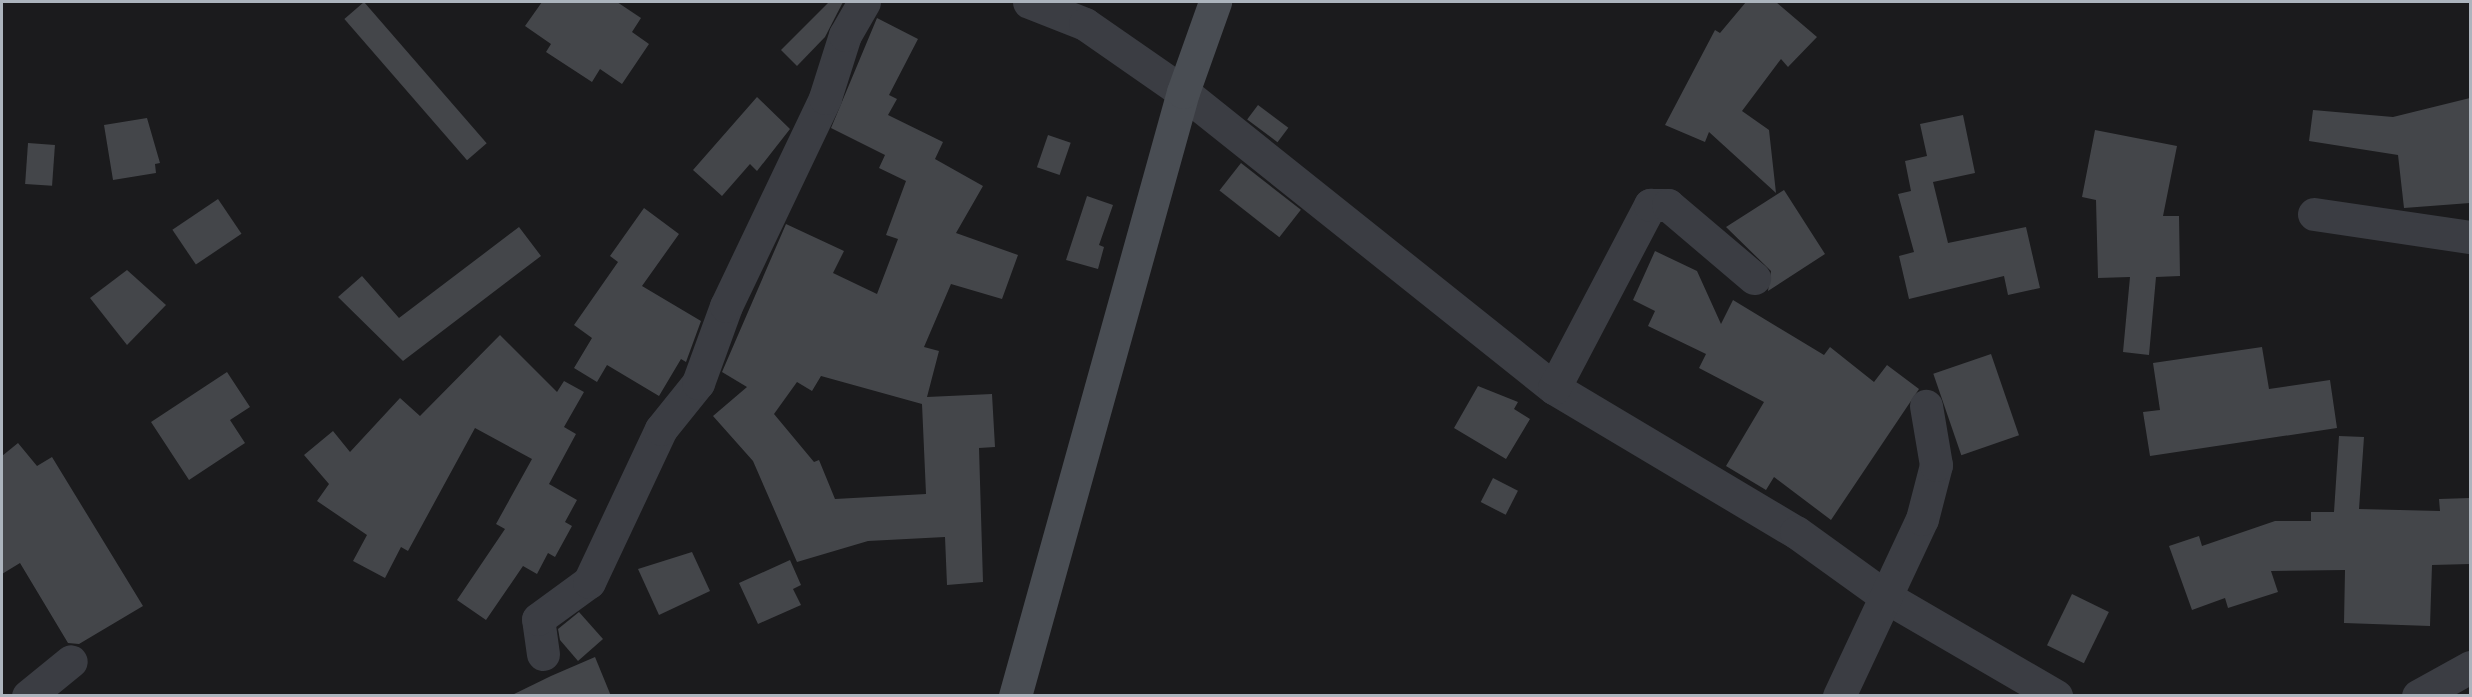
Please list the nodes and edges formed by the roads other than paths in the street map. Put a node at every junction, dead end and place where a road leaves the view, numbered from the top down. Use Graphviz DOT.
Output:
graph roads {
  1 [pos="864,2"];
  2 [pos="1029,2"];
  3 [pos="1215,2"];
  4 [pos="1183,92"];
  5 [pos="2314,214"];
  6 [pos="2470,237"];
  7 [pos="1754,278"];
  8 [pos="1554,388"];
  9 [pos="1926,406"];
  10 [pos="1886,597"];
  11 [pos="543,654"];
  12 [pos="71,661"];
  13 [pos="2470,667"];
  14 [pos="28,696"];
  15 [pos="1015,696"];
  16 [pos="1839,696"];
  17 [pos="2056,696"];
  18 [pos="2418,696"];
  1 -- 11 [label="street"];
  2 -- 4 [label="street"];
  3 -- 4 [label="street"];
  4 -- 8 [label="street"];
  4 -- 15 [label="street"];
  5 -- 6 [label="street"];
  7 -- 8 [label="street"];
  8 -- 10 [label="street"];
  9 -- 10 [label="street"];
  10 -- 16 [label="street"];
  10 -- 17 [label="street"];
  12 -- 14 [label="street"];
  13 -- 18 [label="street"];
}
